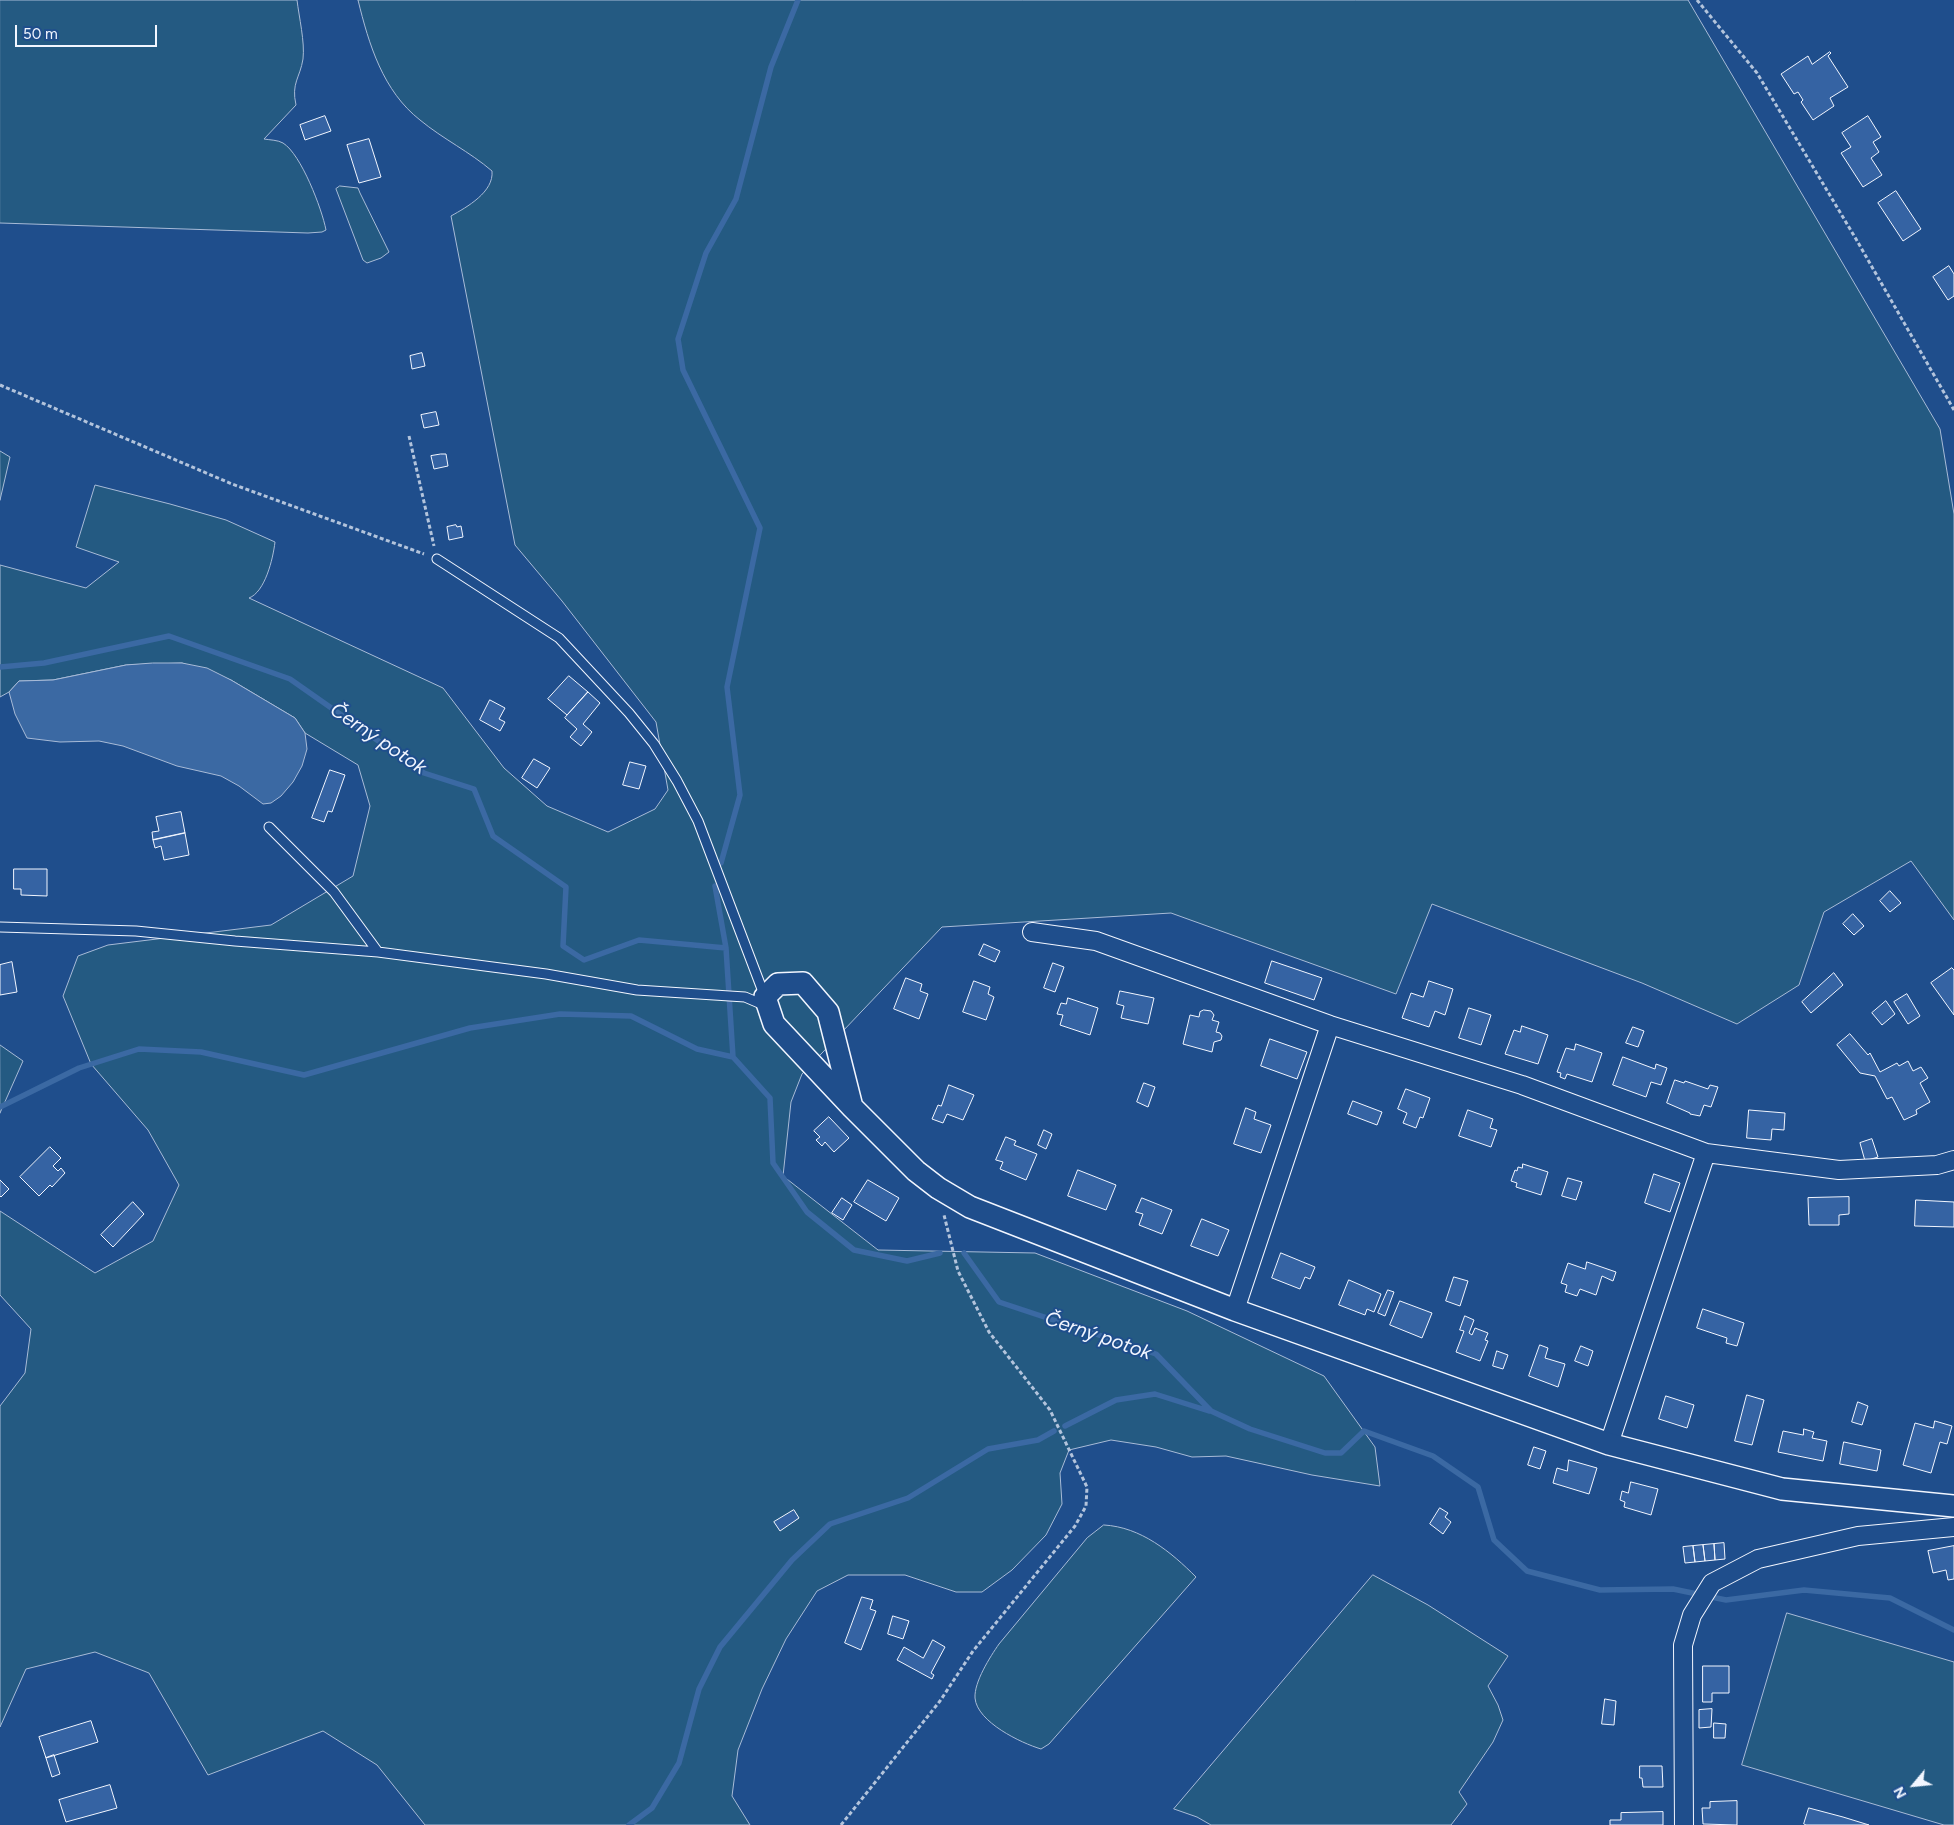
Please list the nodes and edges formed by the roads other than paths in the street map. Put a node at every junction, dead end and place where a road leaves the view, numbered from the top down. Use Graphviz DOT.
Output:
graph roads {
  1 [pos="437,559"];
  2 [pos="270,827"];
  3 [pos="0,927"];
  4 [pos="1032,932"];
  5 [pos="378,952"];
  6 [pos="767,1002"];
  7 [pos="1330,1025"];
  8 [pos="852,1107"];
  9 [pos="1706,1153"];
  10 [pos="1954,1160"];
  11 [pos="1235,1310"];
  12 [pos="1609,1444"];
  13 [pos="1954,1506"];
  14 [pos="1954,1527"];
  15 [pos="1684,1825"];
  1 -- 6 [label="lane"];
  2 -- 5 [label="lane"];
  3 -- 5 [label="lane"];
  4 -- 7 [label="street"];
  5 -- 6 [label="lane"];
  6 -- 8 [label="street"];
  6 -- 8 [label="street"];
  7 -- 9 [label="street"];
  7 -- 11 [label="street"];
  8 -- 11 [label="street"];
  9 -- 10 [label="street"];
  9 -- 12 [label="street"];
  11 -- 12 [label="street"];
  12 -- 13 [label="street"];
  14 -- 15 [label="street"];
}
